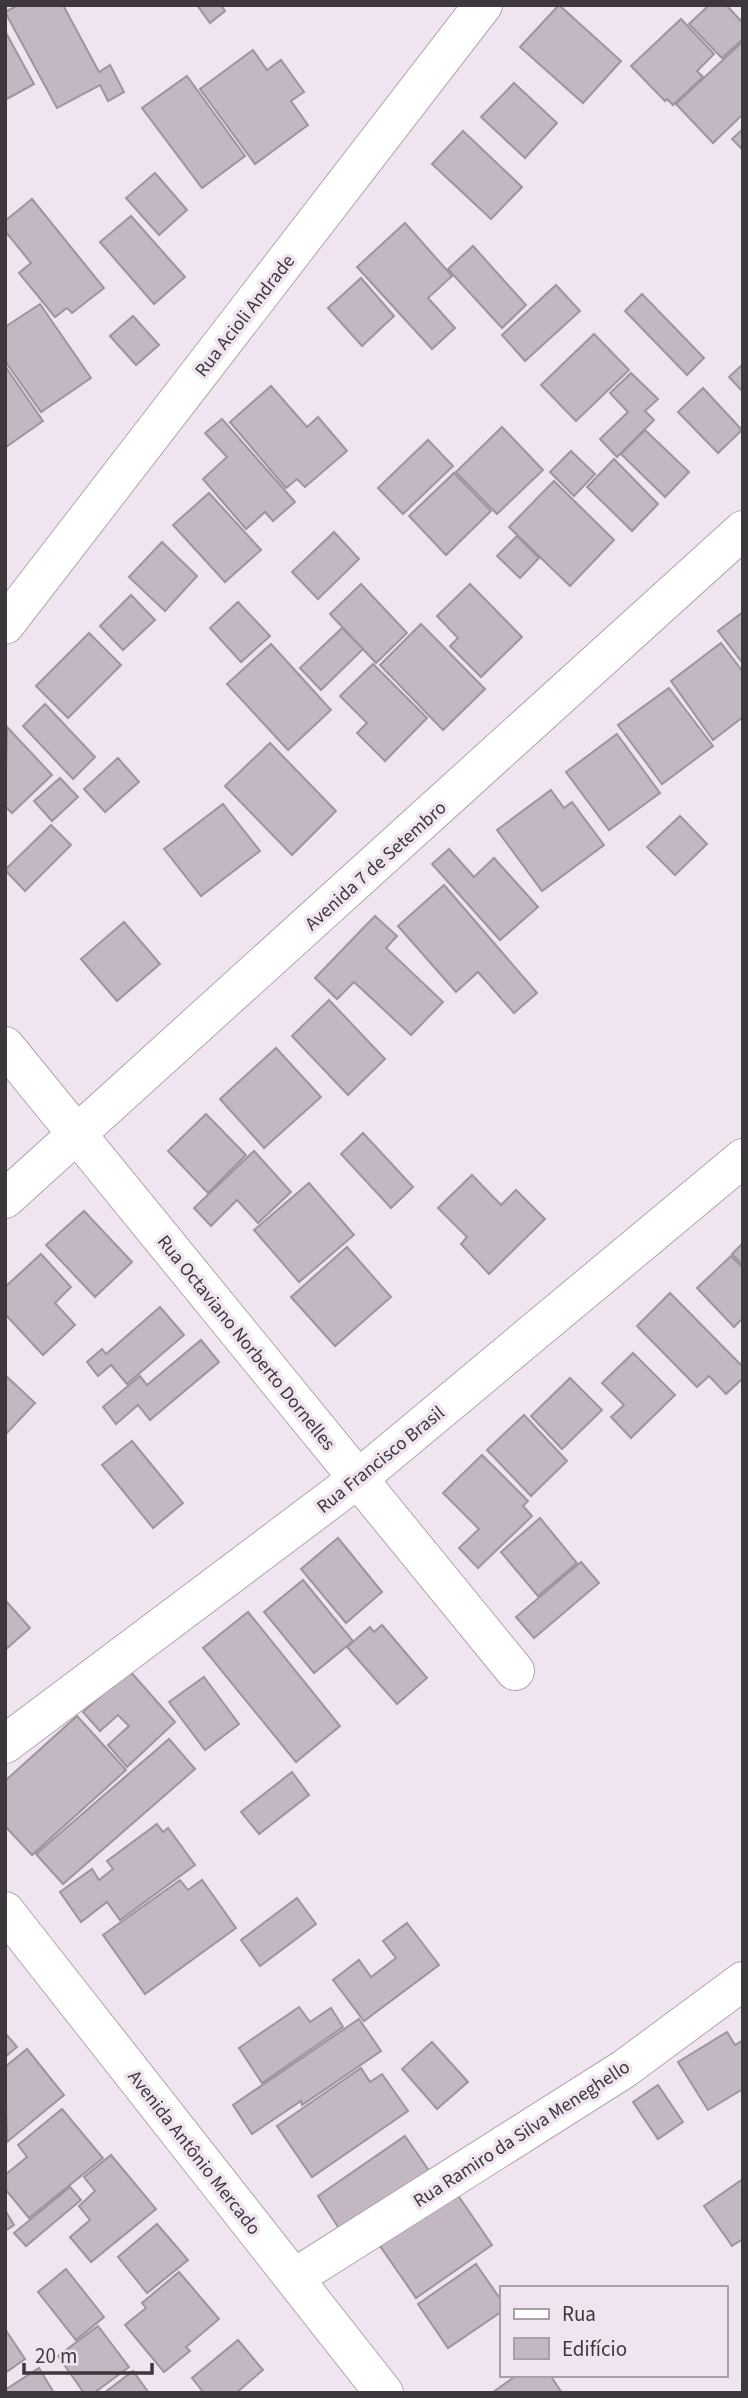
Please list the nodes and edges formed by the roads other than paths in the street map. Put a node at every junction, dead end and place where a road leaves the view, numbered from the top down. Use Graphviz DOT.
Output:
graph roads {
  1 [pos="483,5"];
  2 [pos="743,530"];
  3 [pos="5,625"];
  4 [pos="5,1046"];
  5 [pos="78,1136"];
  6 [pos="743,1158"];
  7 [pos="5,1199"];
  8 [pos="359,1478"];
  9 [pos="515,1671"];
  10 [pos="5,1744"];
  11 [pos="5,1911"];
  12 [pos="743,1982"];
  13 [pos="294,2278"];
  14 [pos="384,2393"];
  1 -- 3 [label="street, Rua Acioli Andrade"];
  2 -- 5 [label="street, Avenida 7 de Setembro"];
  4 -- 5 [label="street, Rua Octaviano Norberto Dornelles"];
  5 -- 7 [label="street, Avenida 7 de Setembro"];
  5 -- 8 [label="street, Rua Octaviano Norberto Dornelles"];
  6 -- 8 [label="street, Rua Francisco Brasil"];
  8 -- 9 [label="street, Rua Octaviano Norberto Dornelles"];
  8 -- 10 [label="street, Rua Francisco Brasil"];
  11 -- 13 [label="street, Avenida Antônio Mercado"];
  12 -- 13 [label="street, Rua Ramiro da Silva Meneghello"];
  13 -- 14 [label="street, Avenida Antônio Mercado"];
}
